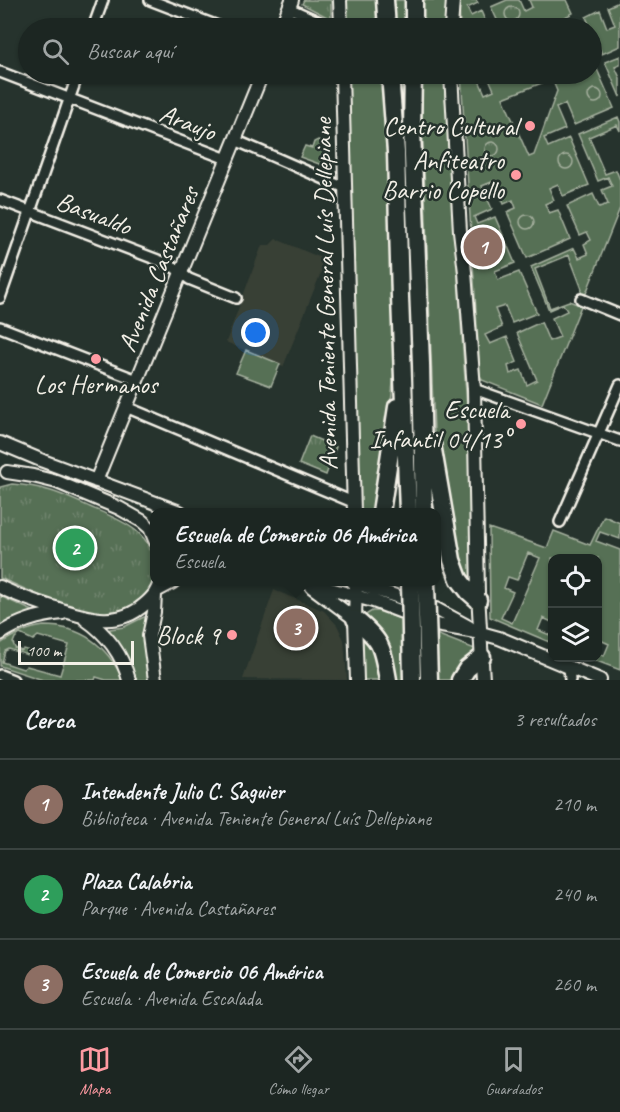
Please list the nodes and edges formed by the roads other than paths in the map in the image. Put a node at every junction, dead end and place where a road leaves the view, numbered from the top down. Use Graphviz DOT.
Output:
graph roads {
  1 [pos="103,0"];
  2 [pos="150,0"];
  3 [pos="340,0"];
  4 [pos="385,0"];
  5 [pos="414,0"];
  6 [pos="453,0"];
  7 [pos="291,4"];
  8 [pos="97,18"];
  9 [pos="197,18"];
  10 [pos="285,18"];
  11 [pos="316,18"];
  12 [pos="341,18"];
  13 [pos="386,18"];
  14 [pos="414,18"];
  15 [pos="452,18"];
  16 [pos="0,72"];
  17 [pos="18,79"];
  18 [pos="32,84"];
  19 [pos="74,84"];
  20 [pos="258,84"];
  21 [pos="342,84"];
  22 [pos="391,84"];
  23 [pos="413,84"];
  24 [pos="453,84"];
  25 [pos="69,98"];
  26 [pos="235,140"];
  27 [pos="227,159"];
  28 [pos="345,188"];
  29 [pos="0,200"];
  30 [pos="30,211"];
  31 [pos="181,272"];
  32 [pos="0,298"];
  33 [pos="236,298"];
  34 [pos="581,299"];
  35 [pos="620,315"];
  36 [pos="0,327"];
  37 [pos="403,362"];
  38 [pos="421,364"];
  39 [pos="137,380"];
  40 [pos="620,386"];
  41 [pos="474,389"];
  42 [pos="126,407"];
  43 [pos="600,433"];
  44 [pos="620,441"];
  45 [pos="0,443"];
  46 [pos="43,461"];
  47 [pos="2,473"];
  48 [pos="96,481"];
  49 [pos="121,491"];
  50 [pos="354,507"];
  51 [pos="167,508"];
  52 [pos="382,508"];
  53 [pos="408,508"];
  54 [pos="424,508"];
  55 [pos="561,522"];
  56 [pos="150,527"];
  57 [pos="150,528"];
  58 [pos="310,586"];
  59 [pos="318,586"];
  60 [pos="355,586"];
  61 [pos="367,586"];
  62 [pos="421,586"];
  63 [pos="421,586"];
  64 [pos="0,587"];
  65 [pos="157,589"];
  66 [pos="355,597"];
  67 [pos="402,598"];
  68 [pos="478,600"];
  69 [pos="436,609"];
  70 [pos="68,612"];
  71 [pos="402,612"];
  72 [pos="81,617"];
  73 [pos="355,619"];
  74 [pos="436,625"];
  75 [pos="481,633"];
  76 [pos="0,634"];
  77 [pos="482,657"];
  78 [pos="570,674"];
  79 [pos="0,675"];
  80 [pos="13,680"];
  81 [pos="129,680"];
  82 [pos="154,680"];
  83 [pos="357,680"];
  84 [pos="388,680"];
  85 [pos="412,680"];
  86 [pos="429,680"];
  87 [pos="460,680"];
  88 [pos="483,680"];
  89 [pos="600,680"];
  1 -- 8 [label="street"];
  2 -- 9 [label="street"];
  3 -- 12 [label="street"];
  4 -- 13 [label="highway"];
  5 -- 14 [label="highway"];
  6 -- 15 [label="street"];
  7 -- 10 [label="street"];
  7 -- 11 [label="street"];
  16 -- 17 [label="street, Araujo"];
  18 -- 25 [label="street, Araujo"];
  19 -- 25 [label="street"];
  20 -- 26 [label="street, Avenida Castañares"];
  21 -- 28 [label="street, Avenida Teniente General Luís Dellepiane"];
  22 -- 37 [label="highway"];
  23 -- 38 [label="highway"];
  24 -- 41 [label="street"];
  25 -- 27 [label="street, Araujo"];
  25 -- 30 [label="street"];
  26 -- 27 [label="street, Avenida Castañares"];
  26 -- 28 [label="street, Araujo"];
  27 -- 31 [label="street, Avenida Castañares"];
  28 -- 50 [label="street, Avenida Teniente General Luís Dellepiane"];
  29 -- 30 [label="street, Basualdo"];
  30 -- 31 [label="street, Basualdo"];
  30 -- 32 [label="street"];
  31 -- 33 [label="street, Basualdo"];
  31 -- 39 [label="street, Avenida Castañares"];
  34 -- 35 [label="street"];
  36 -- 39 [label="street"];
  37 -- 52 [label="highway"];
  37 -- 53 [label="highway"];
  38 -- 54 [label="highway"];
  38 -- 68 [label="highway"];
  39 -- 42 [label="street, Avenida Castañares"];
  40 -- 43 [label="street"];
  41 -- 43 [label="street"];
  41 -- 68 [label="street"];
  42 -- 48 [label="street, Avenida Castañares"];
  42 -- 50 [label="street"];
  43 -- 44 [label="street"];
  43 -- 55 [label="street"];
  45 -- 46 [label="street"];
  46 -- 47 [label="street"];
  46 -- 48 [label="street"];
  47 -- 57 [label="street"];
  48 -- 49 [label="street"];
  49 -- 51 [label="street"];
  49 -- 56 [label="street"];
  58 -- 73 [label="street"];
  59 -- 66 [label="street"];
  60 -- 66 [label="street"];
  61 -- 67 [label="street"];
  62 -- 85 [label="highway, bridge"];
  63 -- 86 [label="highway, bridge"];
  64 -- 70 [label="street"];
  65 -- 72 [label="street"];
  65 -- 82 [label="street"];
  66 -- 71 [label="street"];
  66 -- 73 [label="street"];
  68 -- 75 [label="street"];
  69 -- 75 [label="street"];
  70 -- 72 [label="street"];
  70 -- 76 [label="street"];
  72 -- 81 [label="street"];
  73 -- 83 [label="street"];
  73 -- 84 [label="highway"];
  74 -- 75 [label="street"];
  75 -- 77 [label="street"];
  75 -- 78 [label="street"];
  77 -- 87 [label="highway"];
  77 -- 88 [label="street"];
  78 -- 89 [label="street"];
  79 -- 80 [label="street"];
}
